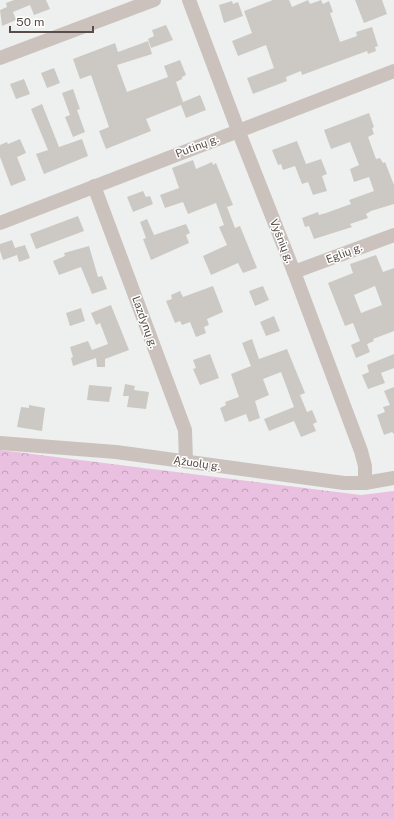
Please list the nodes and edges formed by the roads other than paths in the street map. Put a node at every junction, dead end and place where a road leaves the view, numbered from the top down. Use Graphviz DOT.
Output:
graph roads {
  1 [pos="154,0"];
  2 [pos="189,0"];
  3 [pos="0,58"];
  4 [pos="394,71"];
  5 [pos="238,130"];
  6 [pos="94,186"];
  7 [pos="0,223"];
  8 [pos="394,235"];
  9 [pos="294,272"];
  10 [pos="0,443"];
  11 [pos="186,461"];
  12 [pos="394,478"];
  13 [pos="365,483"];
  1 -- 3 [label="street"];
  2 -- 5 [label="street, Vyšnių g."];
  4 -- 5 [label="street, Putinų g."];
  5 -- 6 [label="street, Putinų g."];
  5 -- 9 [label="street, Vyšnių g."];
  6 -- 7 [label="street, Putinų g."];
  6 -- 11 [label="street, Lazdynų g."];
  8 -- 9 [label="street, Eglių g."];
  9 -- 13 [label="street, Vyšnių g."];
  10 -- 11 [label="street, Ąžuolų g."];
  11 -- 13 [label="street, Ąžuolų g."];
  12 -- 13 [label="street, Ąžuolų g."];
}
